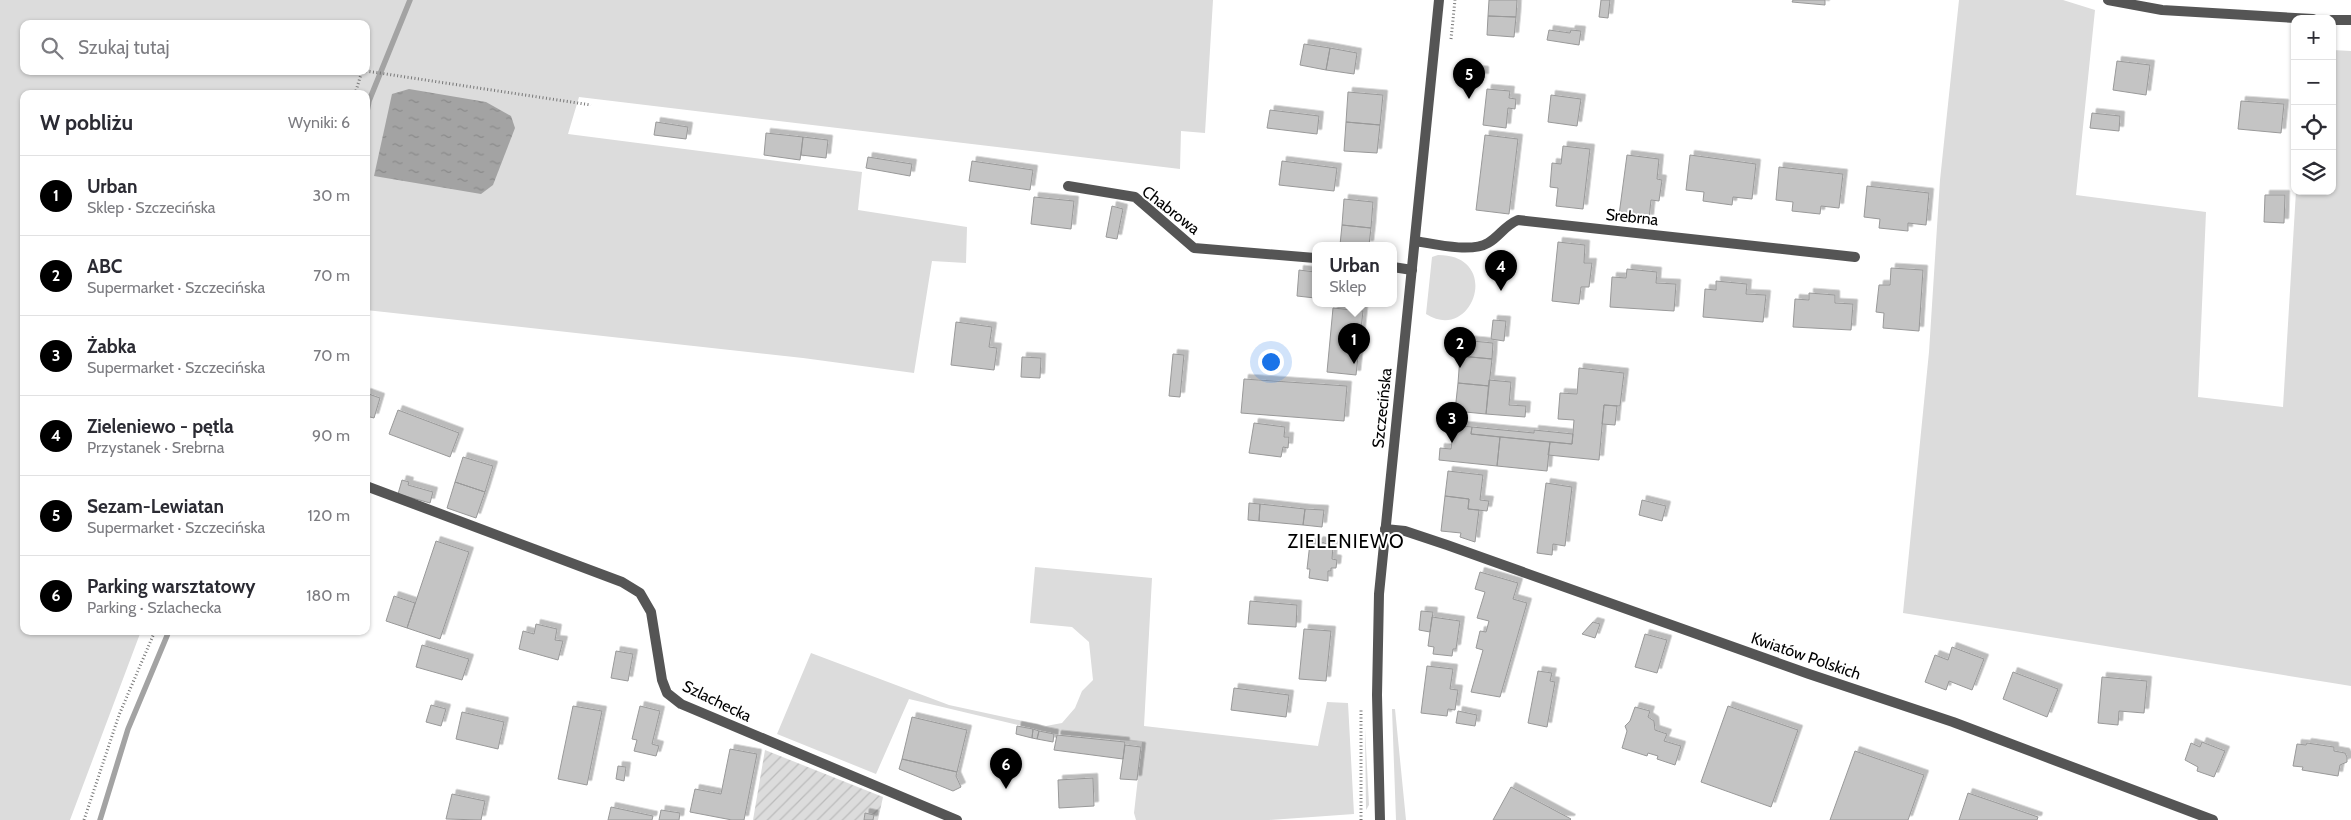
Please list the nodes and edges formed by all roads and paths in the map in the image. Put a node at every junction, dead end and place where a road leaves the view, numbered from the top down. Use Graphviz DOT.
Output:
graph roads {
  1 [pos="1439,0"];
  2 [pos="2108,0"];
  3 [pos="2291,18"];
  4 [pos="2336,20"];
  5 [pos="2351,20"];
  6 [pos="370,72"];
  7 [pos="362,75"];
  8 [pos="357,90"];
  9 [pos="591,105"];
  10 [pos="1068,186"];
  11 [pos="1415,241"];
  12 [pos="1855,256"];
  13 [pos="1312,258"];
  14 [pos="1397,268"];
  15 [pos="1412,270"];
  16 [pos="370,488"];
  17 [pos="1385,529"];
  18 [pos="153,635"];
  19 [pos="84,820"];
  20 [pos="957,820"];
  21 [pos="1380,820"];
  22 [pos="2214,820"];
  1 -- 11 [label="street, Szczecińska"];
  2 -- 3 [label="street"];
  4 -- 5 [label="street"];
  6 -- 9 [label="path"];
  7 -- 8 [label="path"];
  10 -- 13 [label="street, Chabrowa"];
  11 -- 12 [label="street, Srebrna"];
  11 -- 15 [label="street, Szczecińska"];
  14 -- 15 [label="street"];
  15 -- 17 [label="street, Szczecińska"];
  16 -- 20 [label="street, Szlachecka"];
  17 -- 21 [label="street, Szczecińska"];
  17 -- 22 [label="street, Kwiatów Polskich"];
  18 -- 19 [label="path"];
}
